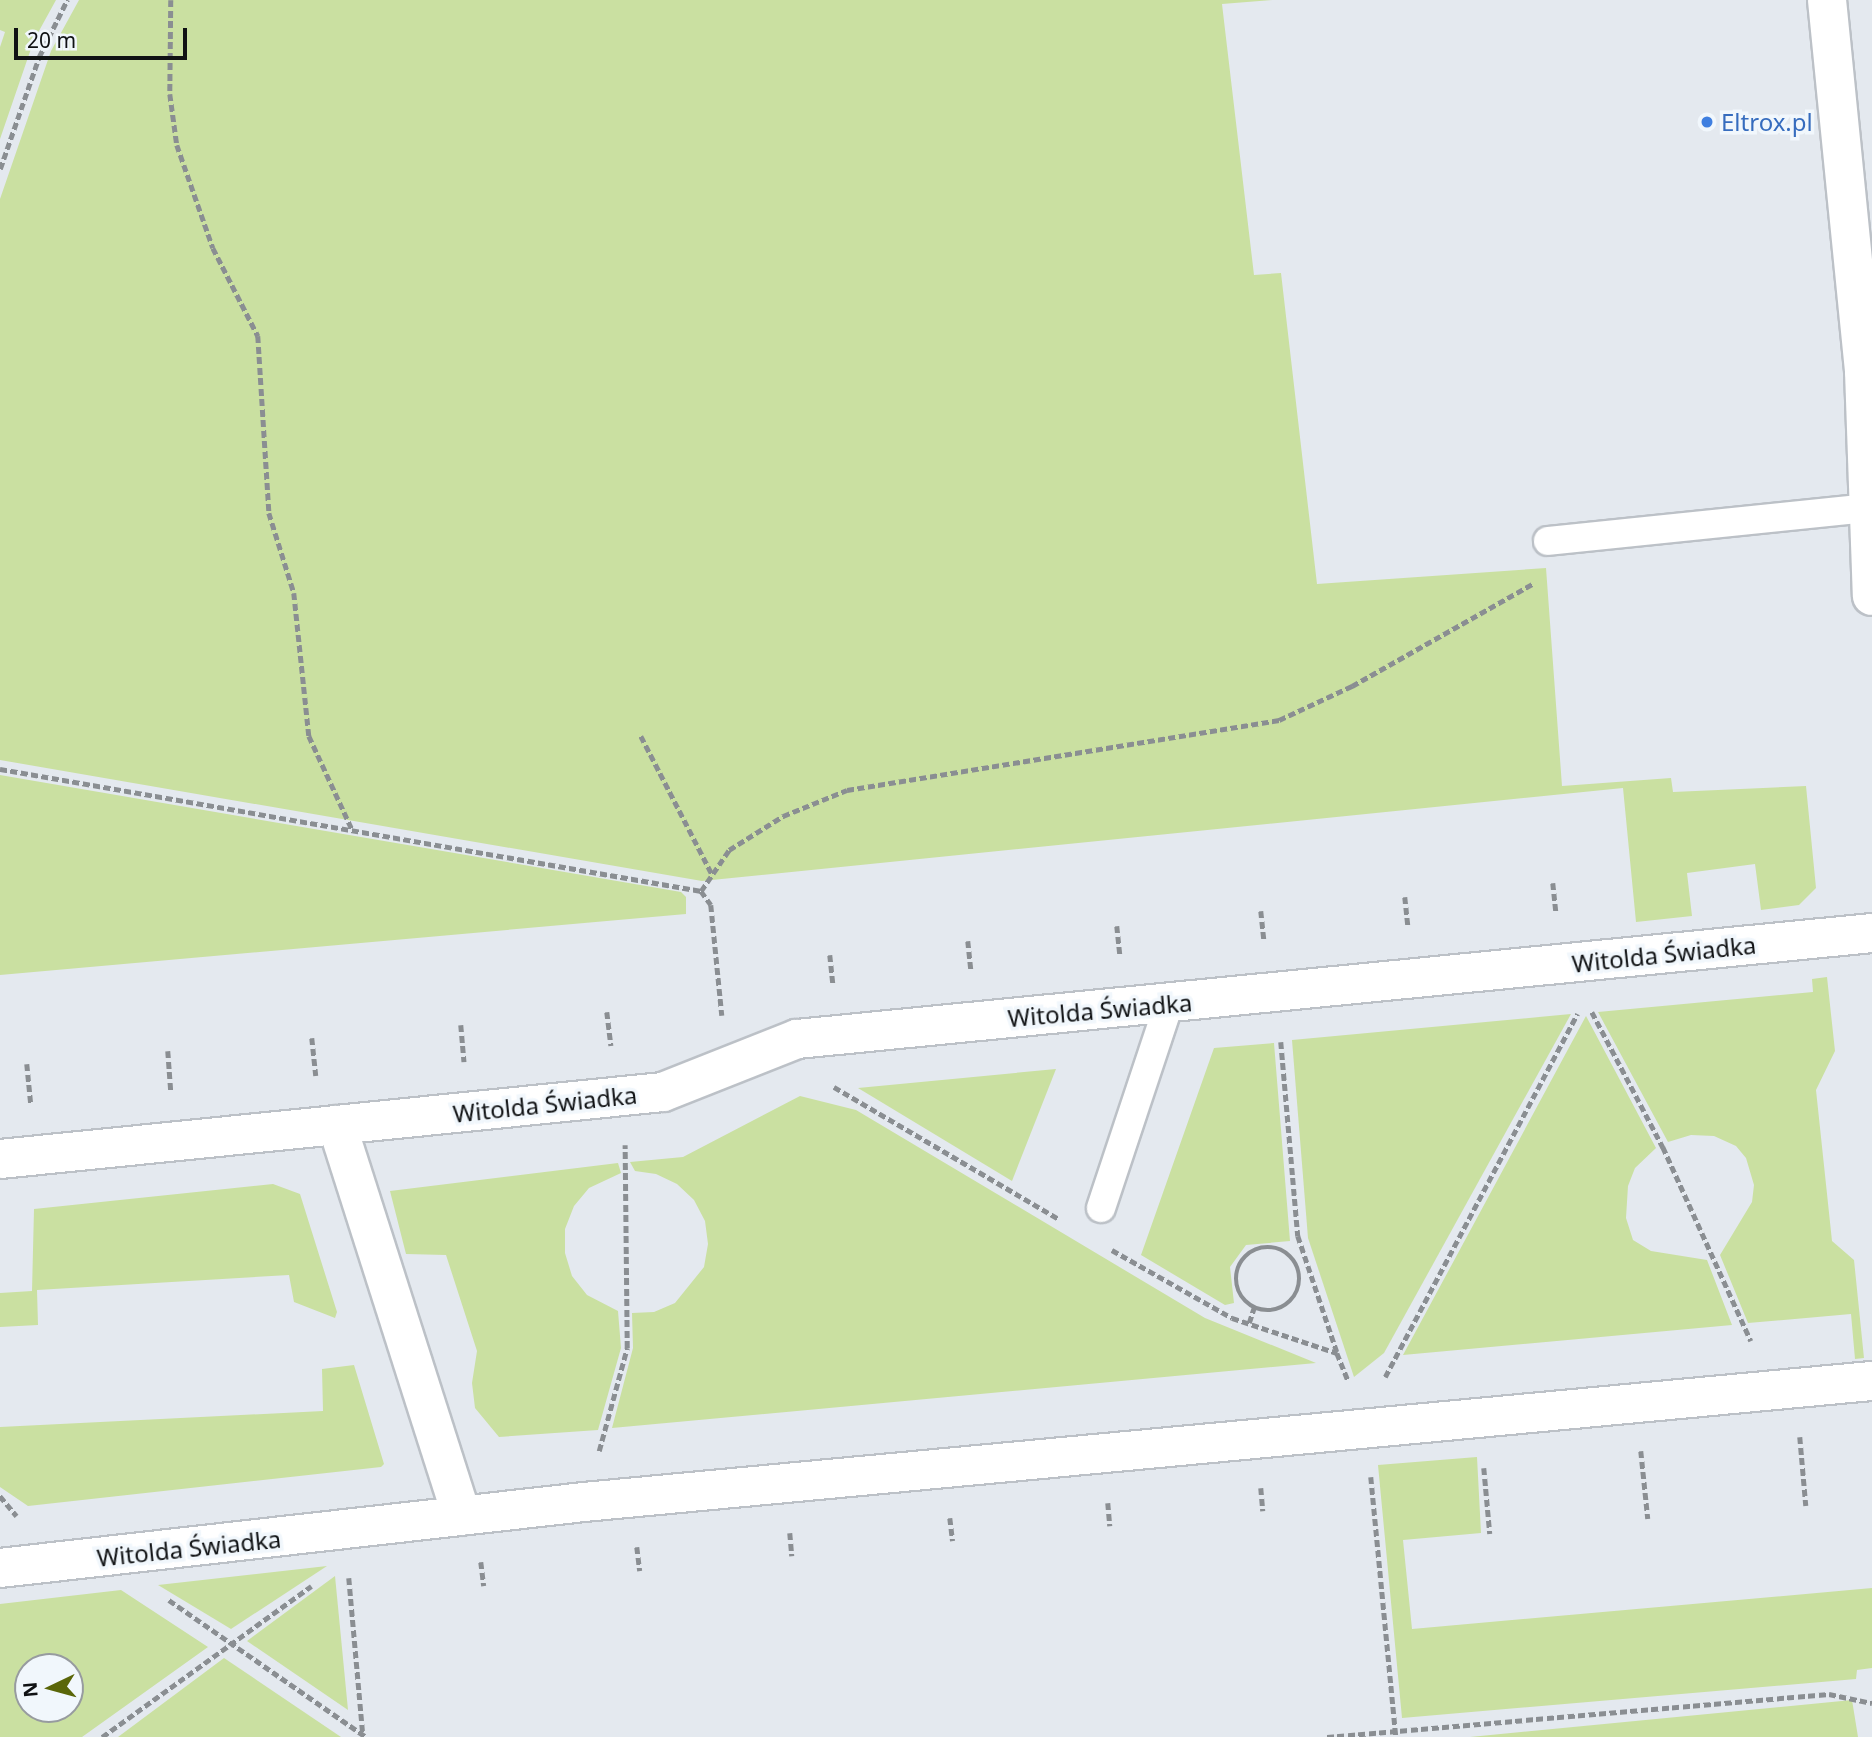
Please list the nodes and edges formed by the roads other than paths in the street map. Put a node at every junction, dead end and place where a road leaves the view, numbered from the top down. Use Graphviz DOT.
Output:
graph roads {
  1 [pos="1827,0"];
  2 [pos="1865,321"];
  3 [pos="1867,508"];
  4 [pos="1548,541"];
  5 [pos="1870,548"];
  6 [pos="1872,596"];
  7 [pos="1872,933"];
  8 [pos="1169,1004"];
  9 [pos="337,1125"];
  10 [pos="0,1159"];
  11 [pos="1101,1208"];
  12 [pos="1872,1381"];
  13 [pos="462,1516"];
  14 [pos="0,1568"];
  1 -- 2 [label="street"];
  2 -- 3 [label="street"];
  3 -- 4 [label="lane"];
  3 -- 5 [label="street"];
  5 -- 6 [label="street"];
  7 -- 8 [label="street, Witolda Świadka"];
  8 -- 9 [label="street, Witolda Świadka"];
  8 -- 11 [label="lane"];
  9 -- 10 [label="street, Witolda Świadka"];
  9 -- 13 [label="street"];
  12 -- 13 [label="street, Witolda Świadka"];
  13 -- 14 [label="street, Witolda Świadka"];
}
